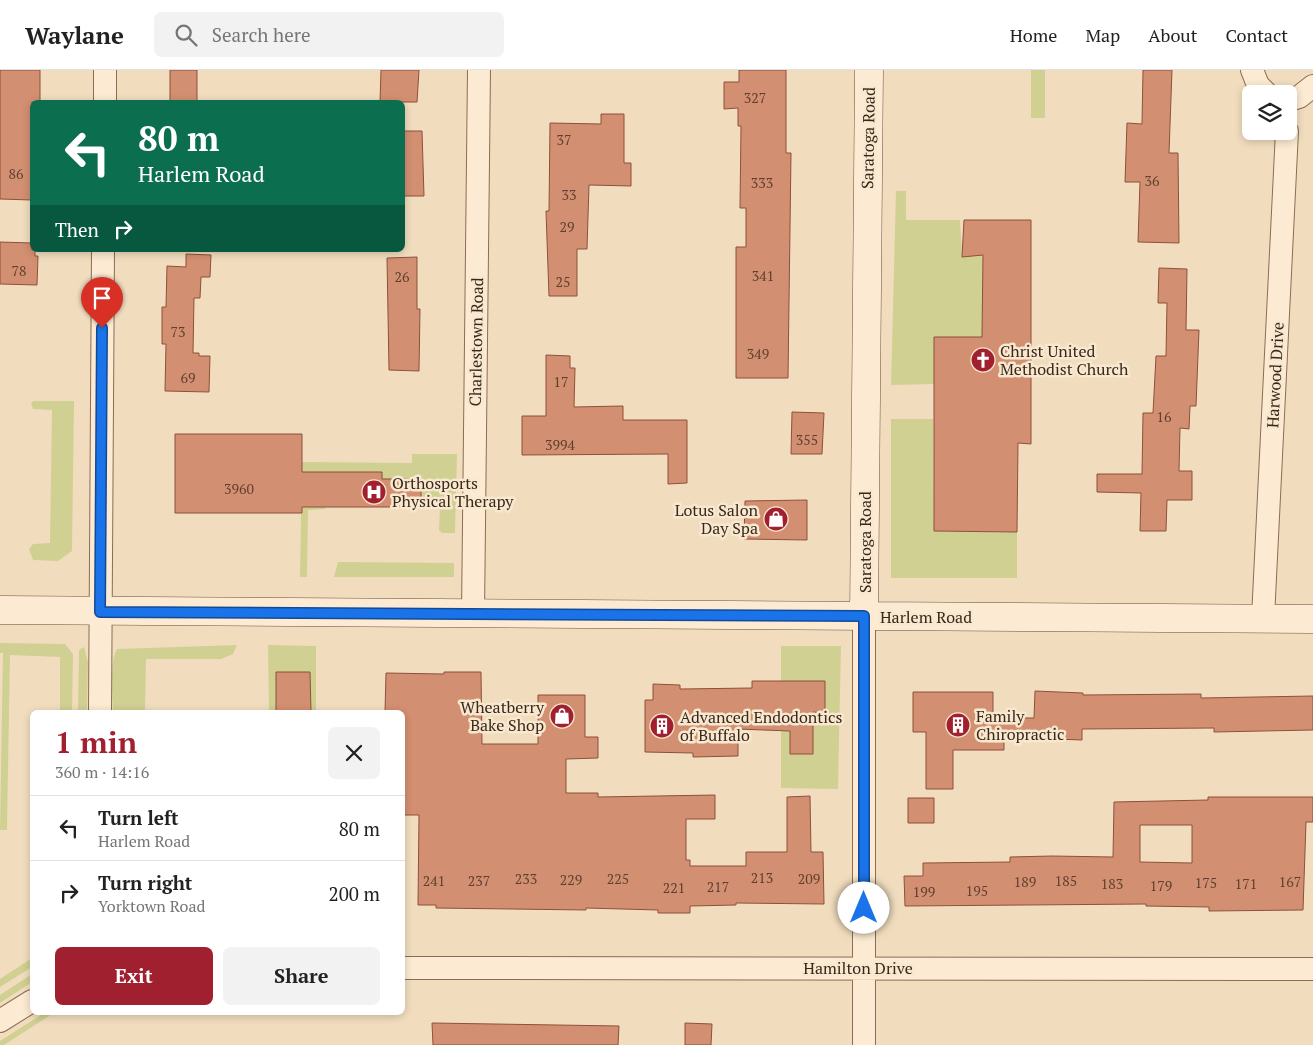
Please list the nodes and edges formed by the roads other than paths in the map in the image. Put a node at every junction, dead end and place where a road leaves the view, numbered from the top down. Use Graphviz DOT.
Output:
graph roads {
  1 [pos="105,70"];
  2 [pos="479,70"];
  3 [pos="870,70"];
  4 [pos="1252,70"];
  5 [pos="1258,85"];
  6 [pos="1313,86"];
  7 [pos="1297,98"];
  8 [pos="105,100"];
  9 [pos="1287,140"];
  10 [pos="103,252"];
  11 [pos="0,610"];
  12 [pos="100,612"];
  13 [pos="473,614"];
  14 [pos="864,616"];
  15 [pos="1263,618"];
  16 [pos="1313,618"];
  17 [pos="100,710"];
  18 [pos="405,968"];
  19 [pos="864,968"];
  20 [pos="1313,970"];
  21 [pos="30,1002"];
  22 [pos="0,1022"];
  23 [pos="864,1045"];
  1 -- 8 [label="street"];
  2 -- 13 [label="street, Charlestown Road"];
  3 -- 14 [label="main road, Saratoga Road"];
  4 -- 5 [label="street"];
  6 -- 7 [label="street"];
  9 -- 15 [label="street, Harwood Drive"];
  10 -- 12 [label="street"];
  11 -- 12 [label="main road, Harlem Road"];
  12 -- 13 [label="main road, Harlem Road"];
  12 -- 17 [label="street"];
  13 -- 14 [label="main road, Harlem Road"];
  14 -- 15 [label="main road, Harlem Road"];
  14 -- 19 [label="street, Saratoga Road"];
  15 -- 16 [label="main road, Harlem Road"];
  18 -- 19 [label="street, Hamilton Drive"];
  19 -- 20 [label="street, Hamilton Drive"];
  19 -- 23 [label="street, Saratoga Road"];
  21 -- 22 [label="street"];
}
